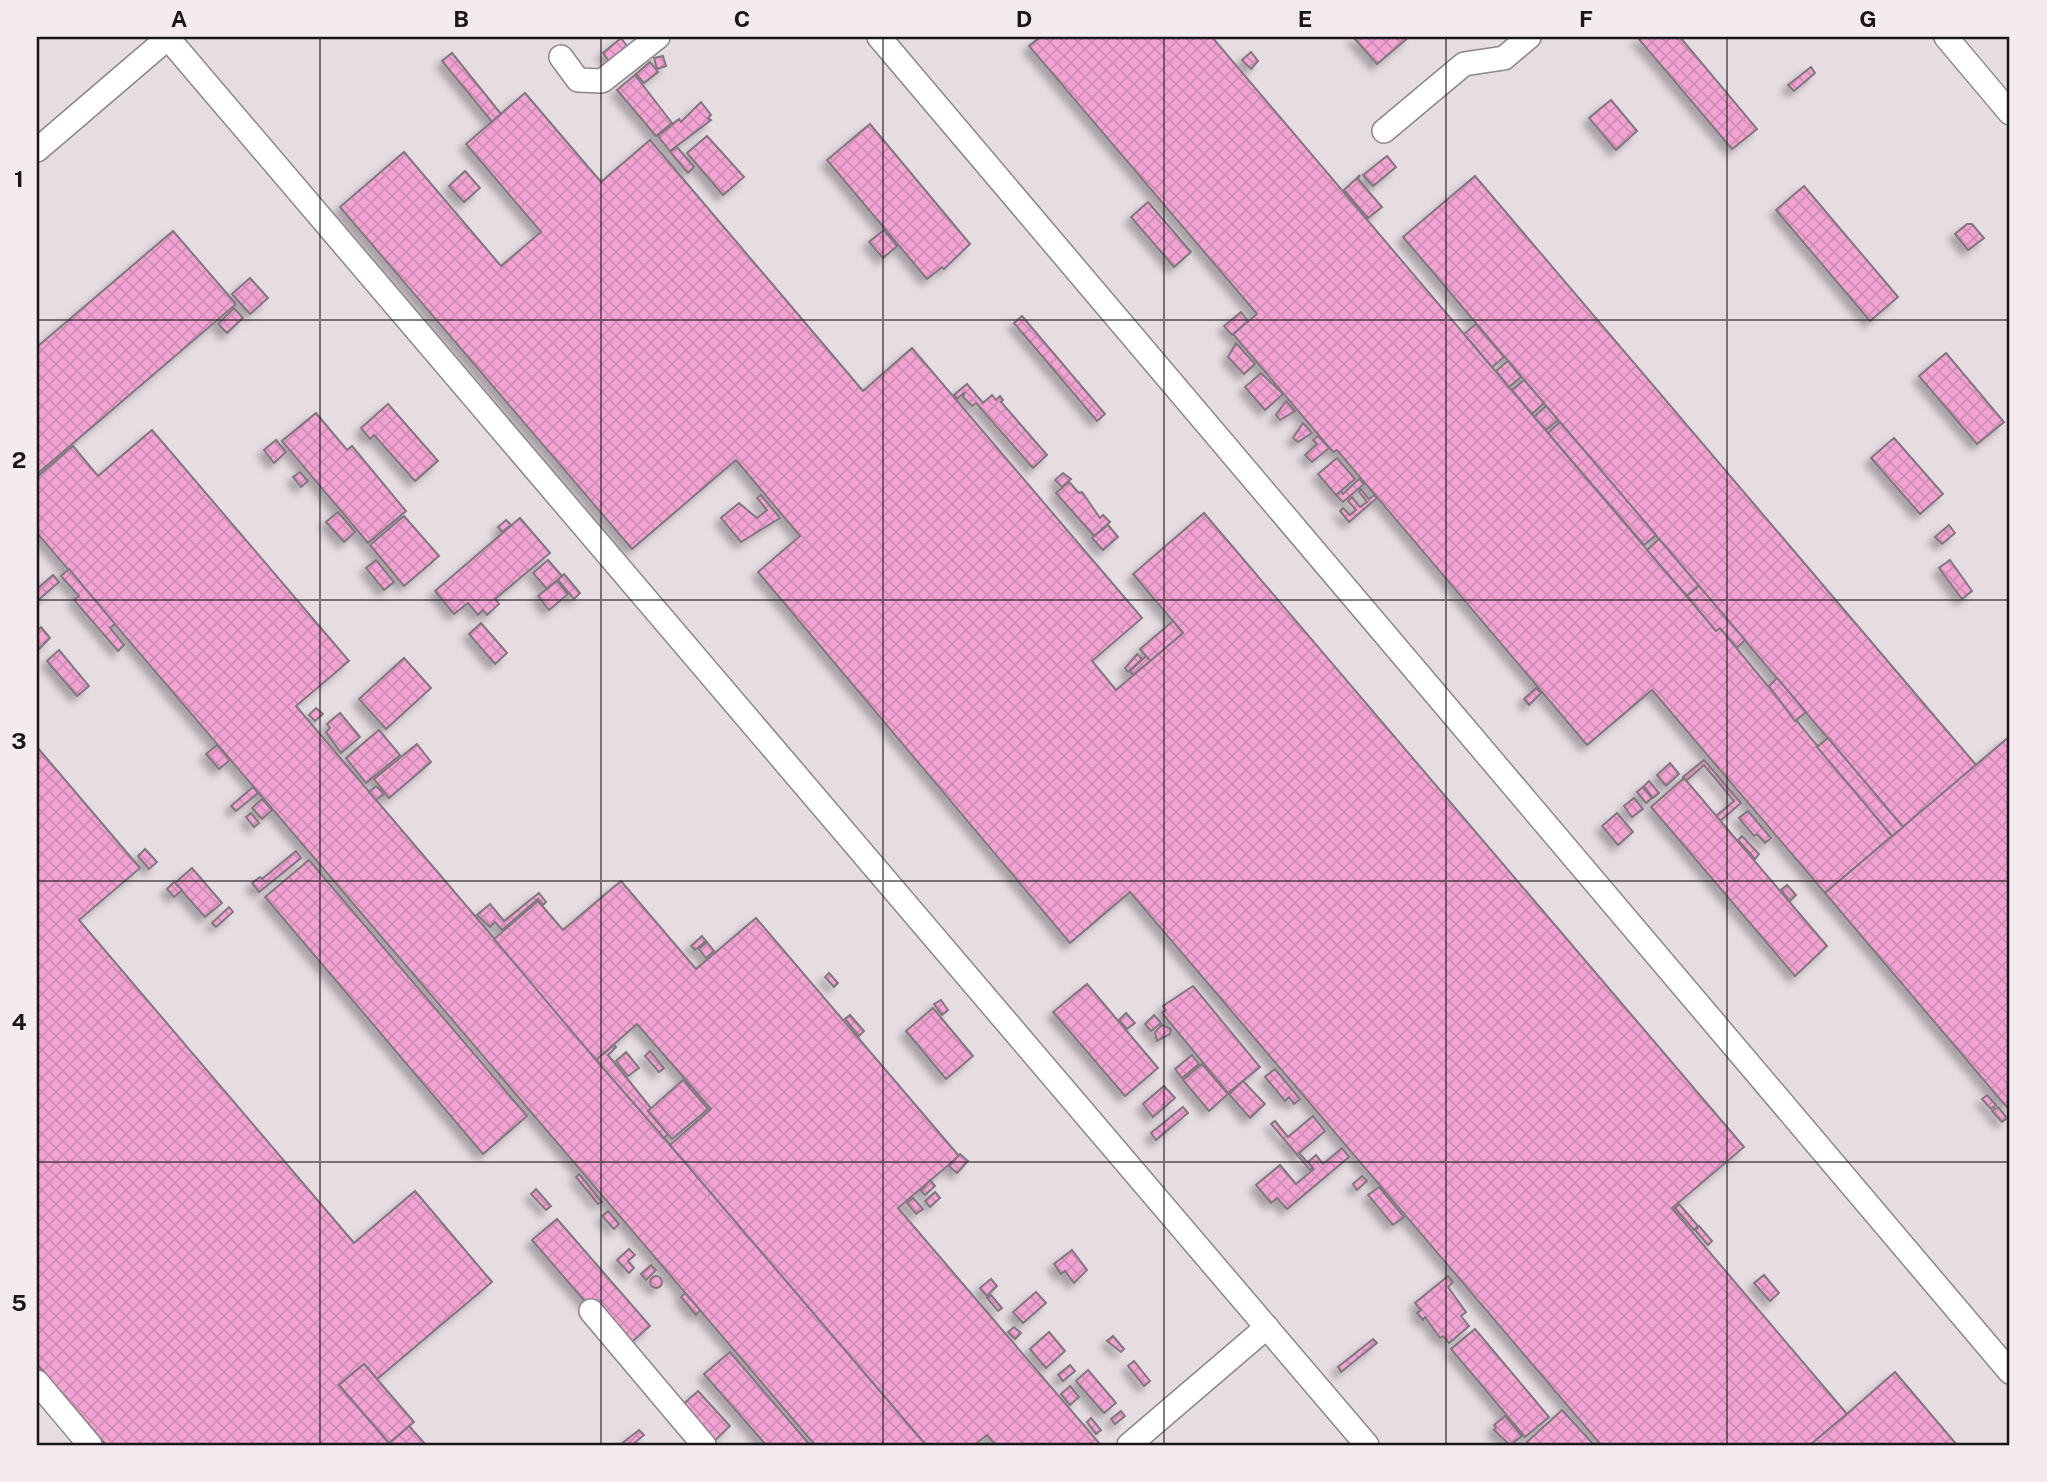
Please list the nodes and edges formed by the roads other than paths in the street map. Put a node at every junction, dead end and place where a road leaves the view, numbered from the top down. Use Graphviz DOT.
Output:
graph roads {
  1 [pos="168,37"];
  2 [pos="658,37"];
  3 [pos="879,37"];
  4 [pos="1530,37"];
  5 [pos="1946,37"];
  6 [pos="561,58"];
  7 [pos="2010,113"];
  8 [pos="1384,131"];
  9 [pos="37,150"];
  10 [pos="590,1311"];
  11 [pos="1267,1327"];
  12 [pos="2010,1373"];
  13 [pos="37,1382"];
  14 [pos="90,1445"];
  15 [pos="704,1445"];
  16 [pos="1129,1445"];
  17 [pos="1367,1445"];
  1 -- 9 [label="lane"];
  1 -- 11 [label="lane"];
  2 -- 6 [label="lane"];
  3 -- 12 [label="lane"];
  4 -- 8 [label="lane"];
  5 -- 7 [label="lane"];
  10 -- 15 [label="lane"];
  11 -- 16 [label="lane"];
  11 -- 17 [label="lane"];
  13 -- 14 [label="lane"];
}
